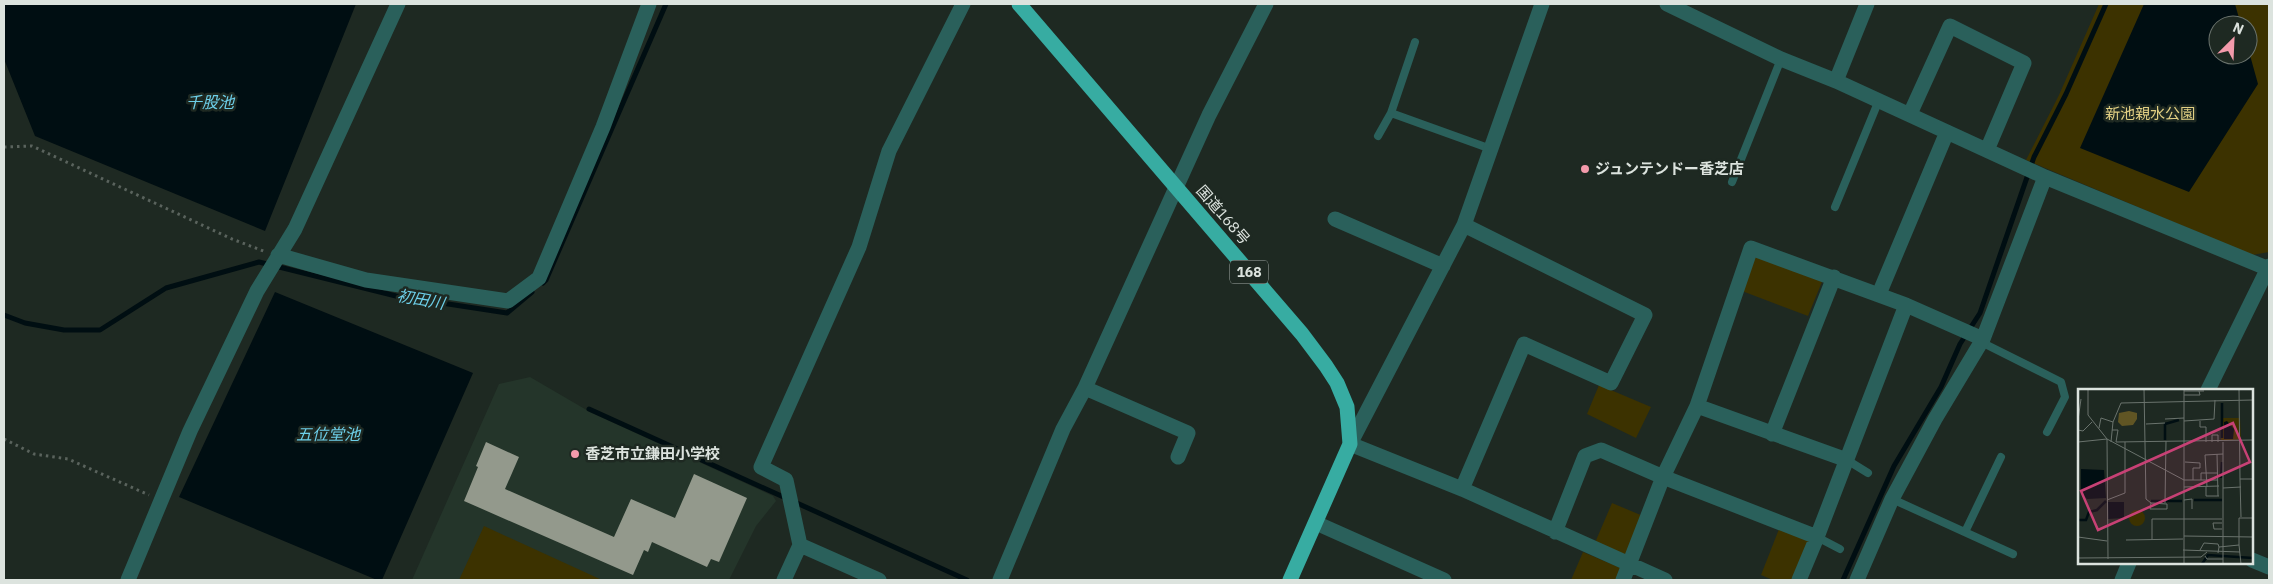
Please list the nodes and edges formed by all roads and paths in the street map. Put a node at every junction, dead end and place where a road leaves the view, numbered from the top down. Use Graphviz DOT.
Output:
graph roads {
  1 [pos="398,4"];
  2 [pos="649,4"];
  3 [pos="963,4"];
  4 [pos="1019,4"];
  5 [pos="1266,4"];
  6 [pos="1542,4"];
  7 [pos="1867,4"];
  8 [pos="1676,6"];
  9 [pos="1415,42"];
  10 [pos="1781,59"];
  11 [pos="1836,81"];
  12 [pos="1879,100"];
  13 [pos="1391,113"];
  14 [pos="1910,114"];
  15 [pos="1948,132"];
  16 [pos="1378,136"];
  17 [pos="4,147"];
  18 [pos="1491,149"];
  19 [pos="1987,150"];
  20 [pos="2045,176"];
  21 [pos="1732,182"];
  22 [pos="1176,188"];
  23 [pos="1835,207"];
  24 [pos="1335,219"];
  25 [pos="1464,225"];
  26 [pos="274,262"];
  27 [pos="1443,266"];
  28 [pos="2268,268"];
  29 [pos="1834,277"];
  30 [pos="1879,294"];
  31 [pos="1906,304"];
  32 [pos="1982,340"];
  33 [pos="1085,388"];
  34 [pos="2208,389"];
  35 [pos="1697,406"];
  36 [pos="2047,432"];
  37 [pos="1772,434"];
  38 [pos="4,439"];
  39 [pos="1350,444"];
  40 [pos="1178,457"];
  41 [pos="2001,457"];
  42 [pos="1847,460"];
  43 [pos="1868,473"];
  44 [pos="1663,477"];
  45 [pos="1462,489"];
  46 [pos="1892,499"];
  47 [pos="161,500"];
  48 [pos="1316,523"];
  49 [pos="1555,532"];
  50 [pos="1965,532"];
  51 [pos="1817,537"];
  52 [pos="800,545"];
  53 [pos="1840,549"];
  54 [pos="2013,554"];
  55 [pos="2253,560"];
  56 [pos="2129,564"];
  57 [pos="1629,565"];
  58 [pos="2269,567"];
  59 [pos="128,580"];
  60 [pos="784,580"];
  61 [pos="879,580"];
  62 [pos="1000,580"];
  63 [pos="1290,580"];
  64 [pos="1444,580"];
  65 [pos="1624,580"];
  66 [pos="1665,580"];
  67 [pos="1798,580"];
  68 [pos="1857,580"];
  69 [pos="2122,580"];
  1 -- 26 [label="street"];
  2 -- 26 [label="street"];
  3 -- 52 [label="street"];
  4 -- 22 [label="highway, 国道168号 / 168"];
  5 -- 22 [label="street"];
  6 -- 18 [label="street"];
  7 -- 11 [label="street"];
  8 -- 10 [label="street"];
  9 -- 13 [label="lane"];
  10 -- 11 [label="street"];
  10 -- 21 [label="lane"];
  11 -- 12 [label="street"];
  12 -- 14 [label="street"];
  12 -- 23 [label="lane"];
  13 -- 16 [label="lane"];
  13 -- 18 [label="lane"];
  14 -- 15 [label="street"];
  14 -- 19 [label="street"];
  15 -- 19 [label="street"];
  15 -- 30 [label="street"];
  17 -- 26 [label="path"];
  18 -- 25 [label="street"];
  19 -- 20 [label="street"];
  20 -- 28 [label="street"];
  20 -- 32 [label="street"];
  22 -- 33 [label="street"];
  22 -- 39 [label="highway, 国道168号 / 168"];
  24 -- 27 [label="street"];
  25 -- 27 [label="street"];
  25 -- 45 [label="street"];
  26 -- 47 [label="street"];
  27 -- 39 [label="street"];
  28 -- 34 [label="street"];
  29 -- 30 [label="street"];
  29 -- 35 [label="street"];
  29 -- 37 [label="street"];
  30 -- 31 [label="street"];
  31 -- 32 [label="street"];
  31 -- 42 [label="street"];
  32 -- 36 [label="lane"];
  32 -- 46 [label="street"];
  33 -- 40 [label="street"];
  33 -- 62 [label="street"];
  35 -- 37 [label="street"];
  35 -- 44 [label="street"];
  37 -- 42 [label="street"];
  38 -- 47 [label="path"];
  39 -- 45 [label="street"];
  39 -- 48 [label="highway, 国道168号 / 168"];
  41 -- 50 [label="lane"];
  42 -- 43 [label="lane"];
  42 -- 51 [label="street"];
  44 -- 49 [label="street"];
  44 -- 51 [label="street"];
  44 -- 57 [label="street"];
  45 -- 49 [label="street"];
  46 -- 50 [label="lane"];
  46 -- 68 [label="street"];
  47 -- 59 [label="street"];
  48 -- 63 [label="highway, 国道168号 / 168"];
  48 -- 64 [label="street"];
  49 -- 57 [label="street"];
  50 -- 54 [label="lane"];
  51 -- 53 [label="lane"];
  51 -- 67 [label="street"];
  52 -- 60 [label="street"];
  52 -- 61 [label="street"];
  55 -- 58 [label="street"];
  56 -- 69 [label="street"];
  57 -- 65 [label="street"];
  57 -- 66 [label="street"];
}
